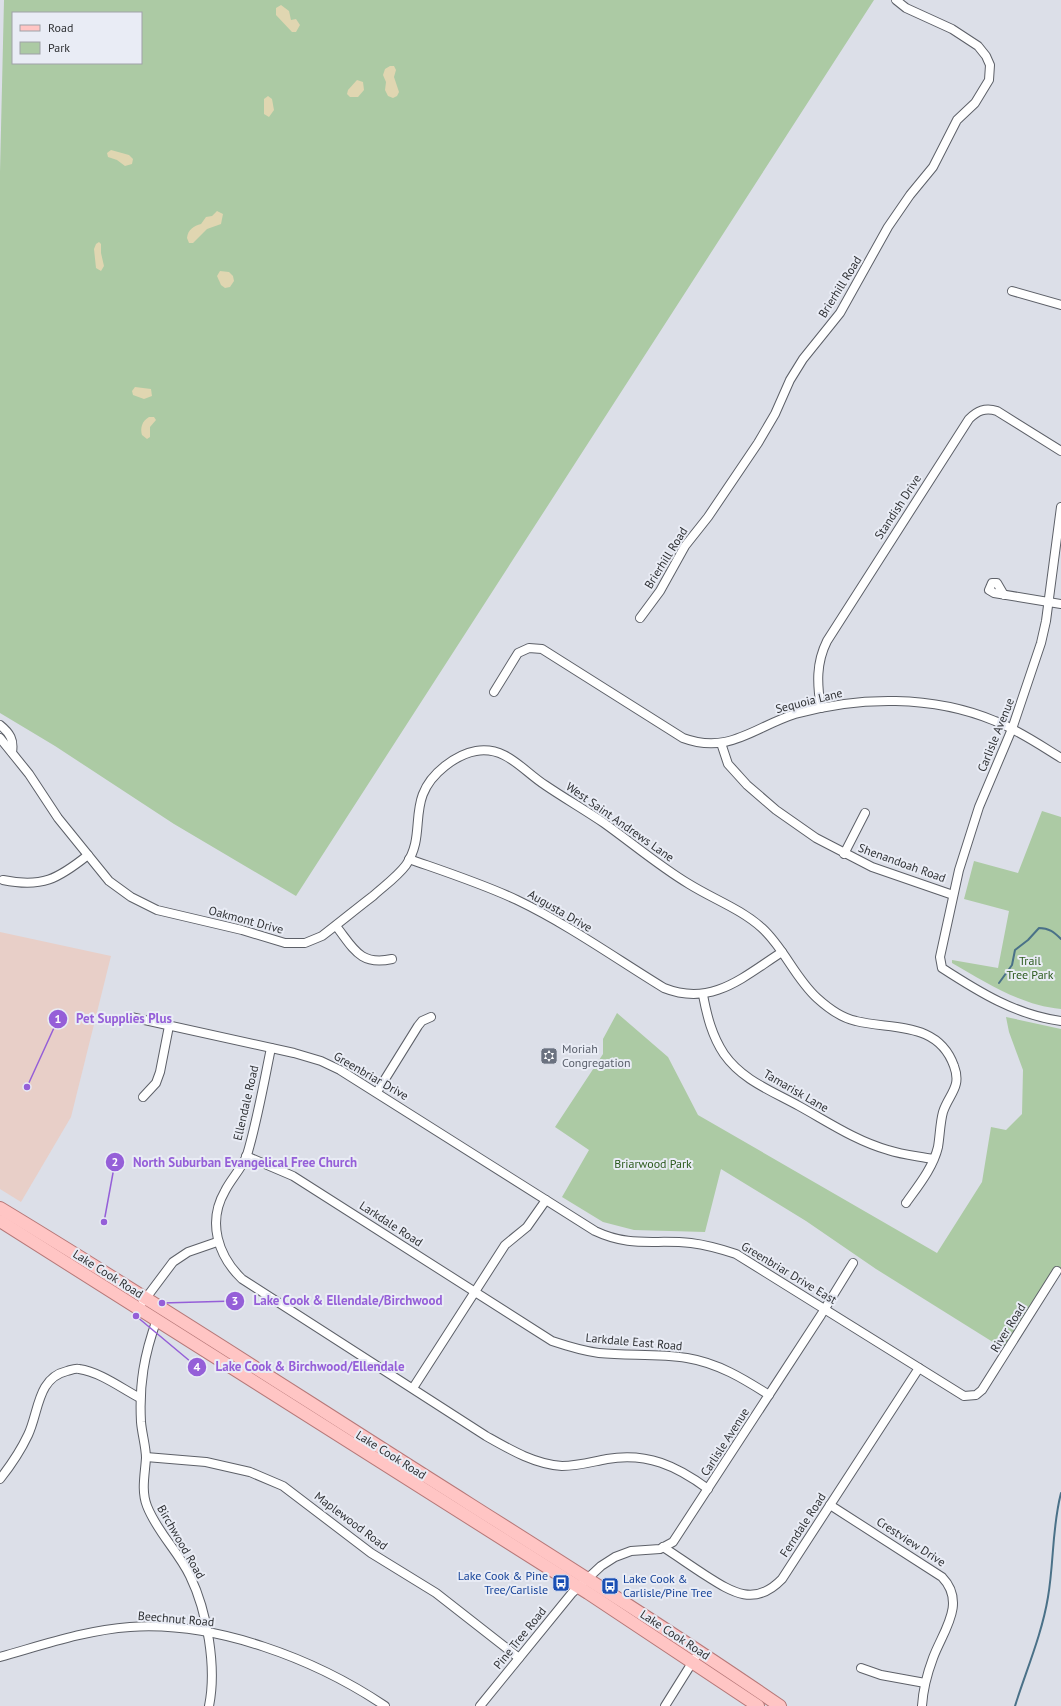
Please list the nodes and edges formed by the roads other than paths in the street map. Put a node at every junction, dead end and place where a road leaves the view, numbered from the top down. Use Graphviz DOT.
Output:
graph roads {
  1 [pos="896,0"];
  2 [pos="1012,291"];
  3 [pos="1061,305"];
  4 [pos="1061,451"];
  5 [pos="1061,507"];
  6 [pos="1004,595"];
  7 [pos="1048,602"];
  8 [pos="1061,604"];
  9 [pos="640,618"];
  10 [pos="494,692"];
  11 [pos="821,708"];
  12 [pos="0,725"];
  13 [pos="1012,729"];
  14 [pos="0,738"];
  15 [pos="721,743"];
  16 [pos="12,752"];
  17 [pos="470,753"];
  18 [pos="1061,758"];
  19 [pos="865,813"];
  20 [pos="844,854"];
  21 [pos="88,855"];
  22 [pos="409,859"];
  23 [pos="3,880"];
  24 [pos="953,895"];
  25 [pos="336,926"];
  26 [pos="782,952"];
  27 [pos="392,959"];
  28 [pos="703,994"];
  29 [pos="131,1017"];
  30 [pos="431,1017"];
  31 [pos="1061,1021"];
  32 [pos="169,1026"];
  33 [pos="271,1048"];
  34 [pos="377,1092"];
  35 [pos="143,1097"];
  36 [pos="246,1156"];
  37 [pos="933,1159"];
  38 [pos="546,1200"];
  39 [pos="906,1203"];
  40 [pos="0,1208"];
  41 [pos="573,1217"];
  42 [pos="0,1221"];
  43 [pos="217,1242"];
  44 [pos="853,1263"];
  45 [pos="1057,1271"];
  46 [pos="475,1292"];
  47 [pos="142,1303"];
  48 [pos="825,1309"];
  49 [pos="157,1319"];
  50 [pos="518,1320"];
  51 [pos="919,1368"];
  52 [pos="413,1388"];
  53 [pos="769,1395"];
  54 [pos="976,1395"];
  55 [pos="140,1398"];
  56 [pos="146,1457"];
  57 [pos="0,1479"];
  58 [pos="708,1489"];
  59 [pos="830,1505"];
  60 [pos="663,1547"];
  61 [pos="583,1583"];
  62 [pos="206,1632"];
  63 [pos="700,1651"];
  64 [pos="0,1657"];
  65 [pos="519,1658"];
  66 [pos="693,1662"];
  67 [pos="861,1668"];
  68 [pos="925,1683"];
  69 [pos="209,1706"];
  70 [pos="385,1706"];
  71 [pos="480,1706"];
  72 [pos="664,1706"];
  73 [pos="758,1706"];
  74 [pos="780,1706"];
  75 [pos="922,1706"];
  1 -- 9 [label="street, Brierhill Road"];
  2 -- 3 [label="street"];
  4 -- 11 [label="street, Standish Drive"];
  5 -- 7 [label="street, Carlisle Avenue"];
  6 -- 7 [label="street"];
  7 -- 8 [label="street"];
  7 -- 13 [label="street, Carlisle Avenue"];
  10 -- 15 [label="street, Sequoia Lane"];
  11 -- 13 [label="street, Sequoia Lane"];
  11 -- 15 [label="street, Sequoia Lane"];
  12 -- 16 [label="street, Oakmont Drive"];
  13 -- 18 [label="street, Sequoia Lane"];
  13 -- 24 [label="street, Carlisle Avenue"];
  14 -- 16 [label="street, Oakmont Drive"];
  15 -- 20 [label="street, Shenandoah Road"];
  16 -- 21 [label="street, Oakmont Drive"];
  17 -- 22 [label="street, Oakmont Drive"];
  17 -- 26 [label="street, West Saint Andrews Lane"];
  19 -- 20 [label="street"];
  20 -- 24 [label="street, Shenandoah Road"];
  21 -- 23 [label="street"];
  21 -- 25 [label="street, Oakmont Drive"];
  22 -- 25 [label="street, Oakmont Drive"];
  22 -- 28 [label="street, Augusta Drive"];
  24 -- 31 [label="street, Carlisle Avenue"];
  25 -- 27 [label="street"];
  26 -- 28 [label="street"];
  26 -- 37 [label="street, West Saint Andrews Lane"];
  28 -- 37 [label="street, Tamarisk Lane"];
  29 -- 32 [label="street, Greenbriar Drive"];
  30 -- 34 [label="street"];
  32 -- 33 [label="street, Greenbriar Drive"];
  32 -- 35 [label="street"];
  33 -- 34 [label="street, Greenbriar Drive"];
  33 -- 36 [label="street, Ellendale Road"];
  34 -- 38 [label="street, Greenbriar Drive"];
  36 -- 43 [label="street, Ellendale Road"];
  36 -- 46 [label="street, Larkdale Road"];
  37 -- 39 [label="street, West Saint Andrews Lane"];
  38 -- 41 [label="street, Greenbriar Drive"];
  38 -- 46 [label="street"];
  40 -- 47 [label="main road, Lake Cook Road"];
  41 -- 48 [label="street, Greenbriar Drive East"];
  42 -- 47 [label="main road, Lake Cook Road"];
  43 -- 47 [label="street"];
  43 -- 52 [label="street"];
  44 -- 48 [label="street, Carlisle Avenue"];
  45 -- 54 [label="street, River Road"];
  46 -- 50 [label="street, Larkdale Road"];
  46 -- 52 [label="street"];
  47 -- 49 [label="main road, Lake Cook Road"];
  47 -- 61 [label="main road, Lake Cook Road"];
  48 -- 51 [label="street, Greenbriar Drive East"];
  48 -- 53 [label="street, Carlisle Avenue"];
  49 -- 55 [label="street, Birchwood Road"];
  49 -- 61 [label="main road, Lake Cook Road"];
  50 -- 53 [label="street, Larkdale East Road"];
  51 -- 54 [label="street, Greenbriar Drive East"];
  51 -- 59 [label="street, Ferndale Road"];
  52 -- 58 [label="street"];
  53 -- 58 [label="street, Carlisle Avenue"];
  55 -- 56 [label="street, Birchwood Road"];
  55 -- 57 [label="street"];
  56 -- 62 [label="street, Birchwood Road"];
  56 -- 65 [label="street, Maplewood Road"];
  58 -- 60 [label="street, Carlisle Avenue"];
  59 -- 60 [label="street, Ferndale Road"];
  59 -- 68 [label="street, Crestview Drive"];
  60 -- 61 [label="street"];
  61 -- 63 [label="main road, Lake Cook Road"];
  61 -- 65 [label="street, Pine Tree Road"];
  61 -- 66 [label="main road, Lake Cook Road"];
  62 -- 64 [label="street, Beechnut Road"];
  62 -- 69 [label="street, Birchwood Road"];
  62 -- 70 [label="street, Beechnut Road"];
  63 -- 66 [label="street"];
  63 -- 74 [label="main road, Lake Cook Road"];
  65 -- 71 [label="street, Pine Tree Road"];
  66 -- 72 [label="street"];
  66 -- 73 [label="main road, Lake Cook Road"];
  67 -- 68 [label="street"];
  68 -- 75 [label="street, Crestview Drive"];
}
